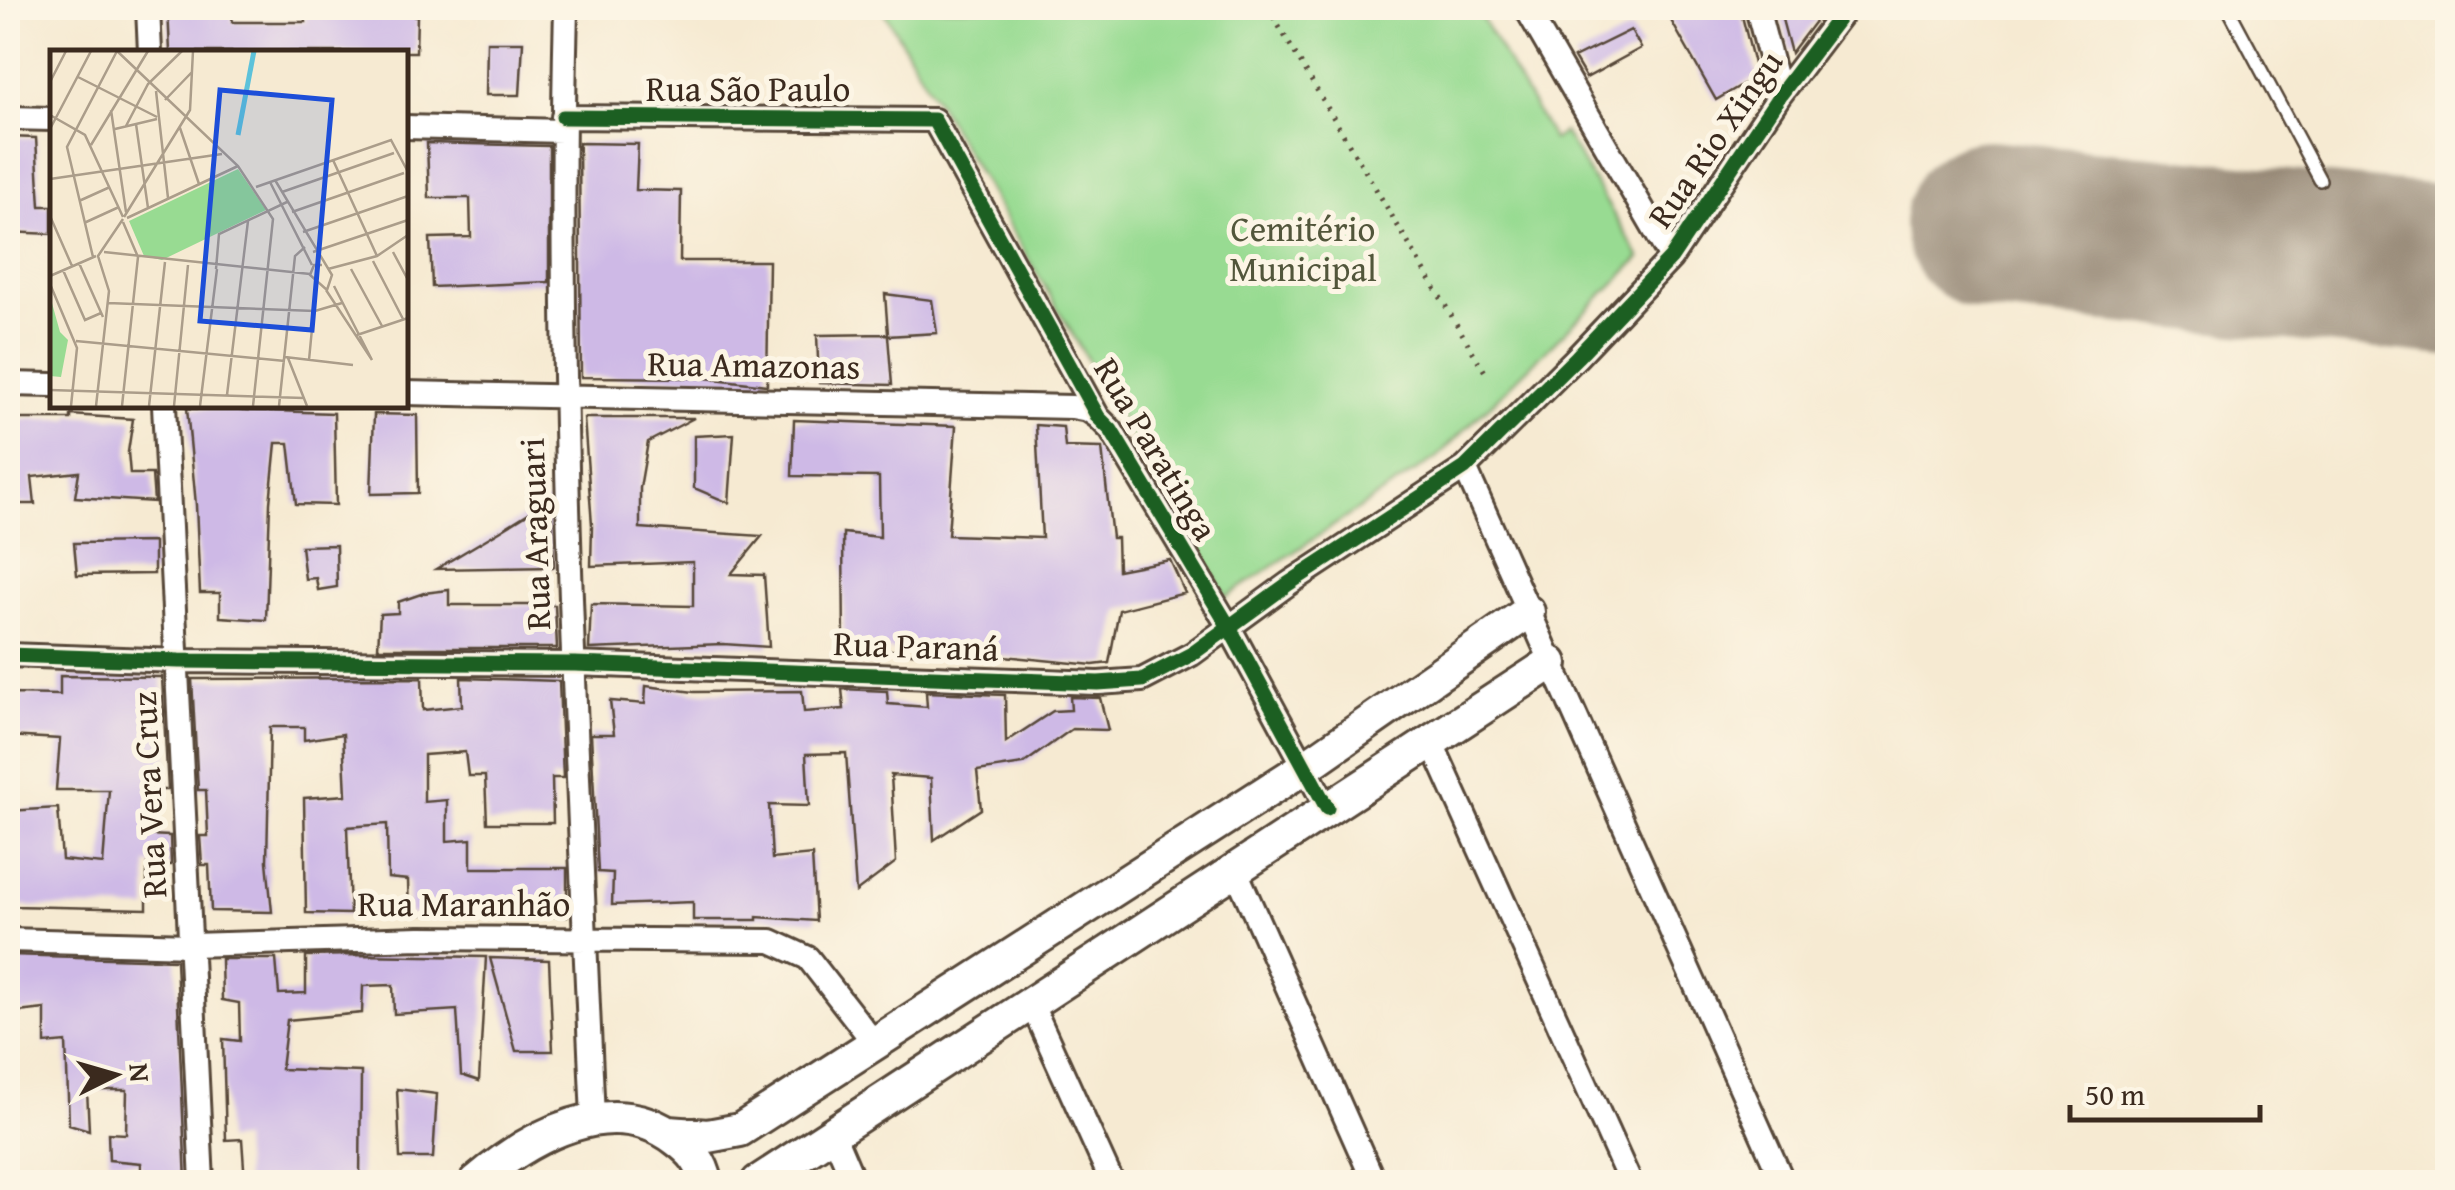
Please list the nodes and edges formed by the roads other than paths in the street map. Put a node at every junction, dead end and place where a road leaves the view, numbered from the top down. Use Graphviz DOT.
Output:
graph roads {
  1 [pos="148,8"];
  2 [pos="566,8"];
  3 [pos="1526,8"];
  4 [pos="1757,8"];
  5 [pos="1846,8"];
  6 [pos="2228,8"];
  7 [pos="150,50"];
  8 [pos="1780,95"];
  9 [pos="8,118"];
  10 [pos="50,119"];
  11 [pos="934,120"];
  12 [pos="562,124"];
  13 [pos="408,127"];
  14 [pos="2320,180"];
  15 [pos="1670,258"];
  16 [pos="8,384"];
  17 [pos="50,385"];
  18 [pos="408,393"];
  19 [pos="566,396"];
  20 [pos="164,408"];
  21 [pos="1098,416"];
  22 [pos="1465,468"];
  23 [pos="1528,612"];
  24 [pos="1229,627"];
  25 [pos="8,655"];
  26 [pos="178,661"];
  27 [pos="1551,663"];
  28 [pos="575,664"];
  29 [pos="1431,741"];
  30 [pos="1304,767"];
  31 [pos="1327,808"];
  32 [pos="1235,869"];
  33 [pos="585,938"];
  34 [pos="8,940"];
  35 [pos="191,944"];
  36 [pos="1032,1003"];
  37 [pos="875,1044"];
  38 [pos="593,1119"];
  39 [pos="669,1133"];
  40 [pos="833,1134"];
  41 [pos="202,1182"];
  42 [pos="476,1182"];
  43 [pos="706,1182"];
  44 [pos="758,1182"];
  45 [pos="854,1182"];
  46 [pos="1112,1182"];
  47 [pos="1374,1182"];
  48 [pos="1630,1182"];
  49 [pos="1783,1182"];
  1 -- 7 [label="street"];
  2 -- 12 [label="street, Rua Araguari"];
  3 -- 15 [label="street"];
  4 -- 8 [label="street"];
  5 -- 8 [label="street, Rua Rio Xingu"];
  6 -- 14 [label="lane"];
  8 -- 15 [label="street, Rua Rio Xingu"];
  9 -- 10 [label="street"];
  11 -- 12 [label="street, Rua São Paulo"];
  11 -- 21 [label="street, Rua Paratinga"];
  12 -- 13 [label="street, Rua São Paulo"];
  12 -- 19 [label="street, Rua Araguari"];
  15 -- 22 [label="street, Rua Paraná"];
  16 -- 17 [label="street"];
  18 -- 19 [label="street, Rua Amazonas"];
  19 -- 21 [label="street, Rua Amazonas"];
  19 -- 28 [label="street, Rua Araguari"];
  20 -- 26 [label="street, Rua Vera Cruz"];
  21 -- 24 [label="street, Rua Paratinga"];
  22 -- 23 [label="street"];
  22 -- 24 [label="street, Rua Paraná"];
  23 -- 27 [label="street"];
  23 -- 30 [label="street"];
  24 -- 28 [label="street, Rua Paraná"];
  24 -- 30 [label="street, Rua Paratinga"];
  25 -- 26 [label="street, Rua Paraná"];
  26 -- 28 [label="street, Rua Paraná"];
  26 -- 35 [label="street, Rua Vera Cruz"];
  27 -- 29 [label="street"];
  27 -- 49 [label="street"];
  28 -- 33 [label="street, Rua Araguari"];
  29 -- 31 [label="street"];
  29 -- 48 [label="street"];
  30 -- 31 [label="street, Rua Paratinga"];
  30 -- 37 [label="street"];
  31 -- 32 [label="street"];
  32 -- 36 [label="street"];
  32 -- 47 [label="street"];
  33 -- 35 [label="street, Rua Maranhão"];
  33 -- 37 [label="street, Rua Maranhão"];
  33 -- 38 [label="street, Rua Araguari"];
  34 -- 35 [label="street, Rua Maranhão"];
  35 -- 41 [label="street, Rua Vera Cruz"];
  36 -- 40 [label="street"];
  36 -- 46 [label="street"];
  37 -- 39 [label="street"];
  38 -- 39 [label="street"];
  38 -- 42 [label="street"];
  39 -- 43 [label="street"];
  40 -- 44 [label="street"];
  40 -- 45 [label="street"];
}
